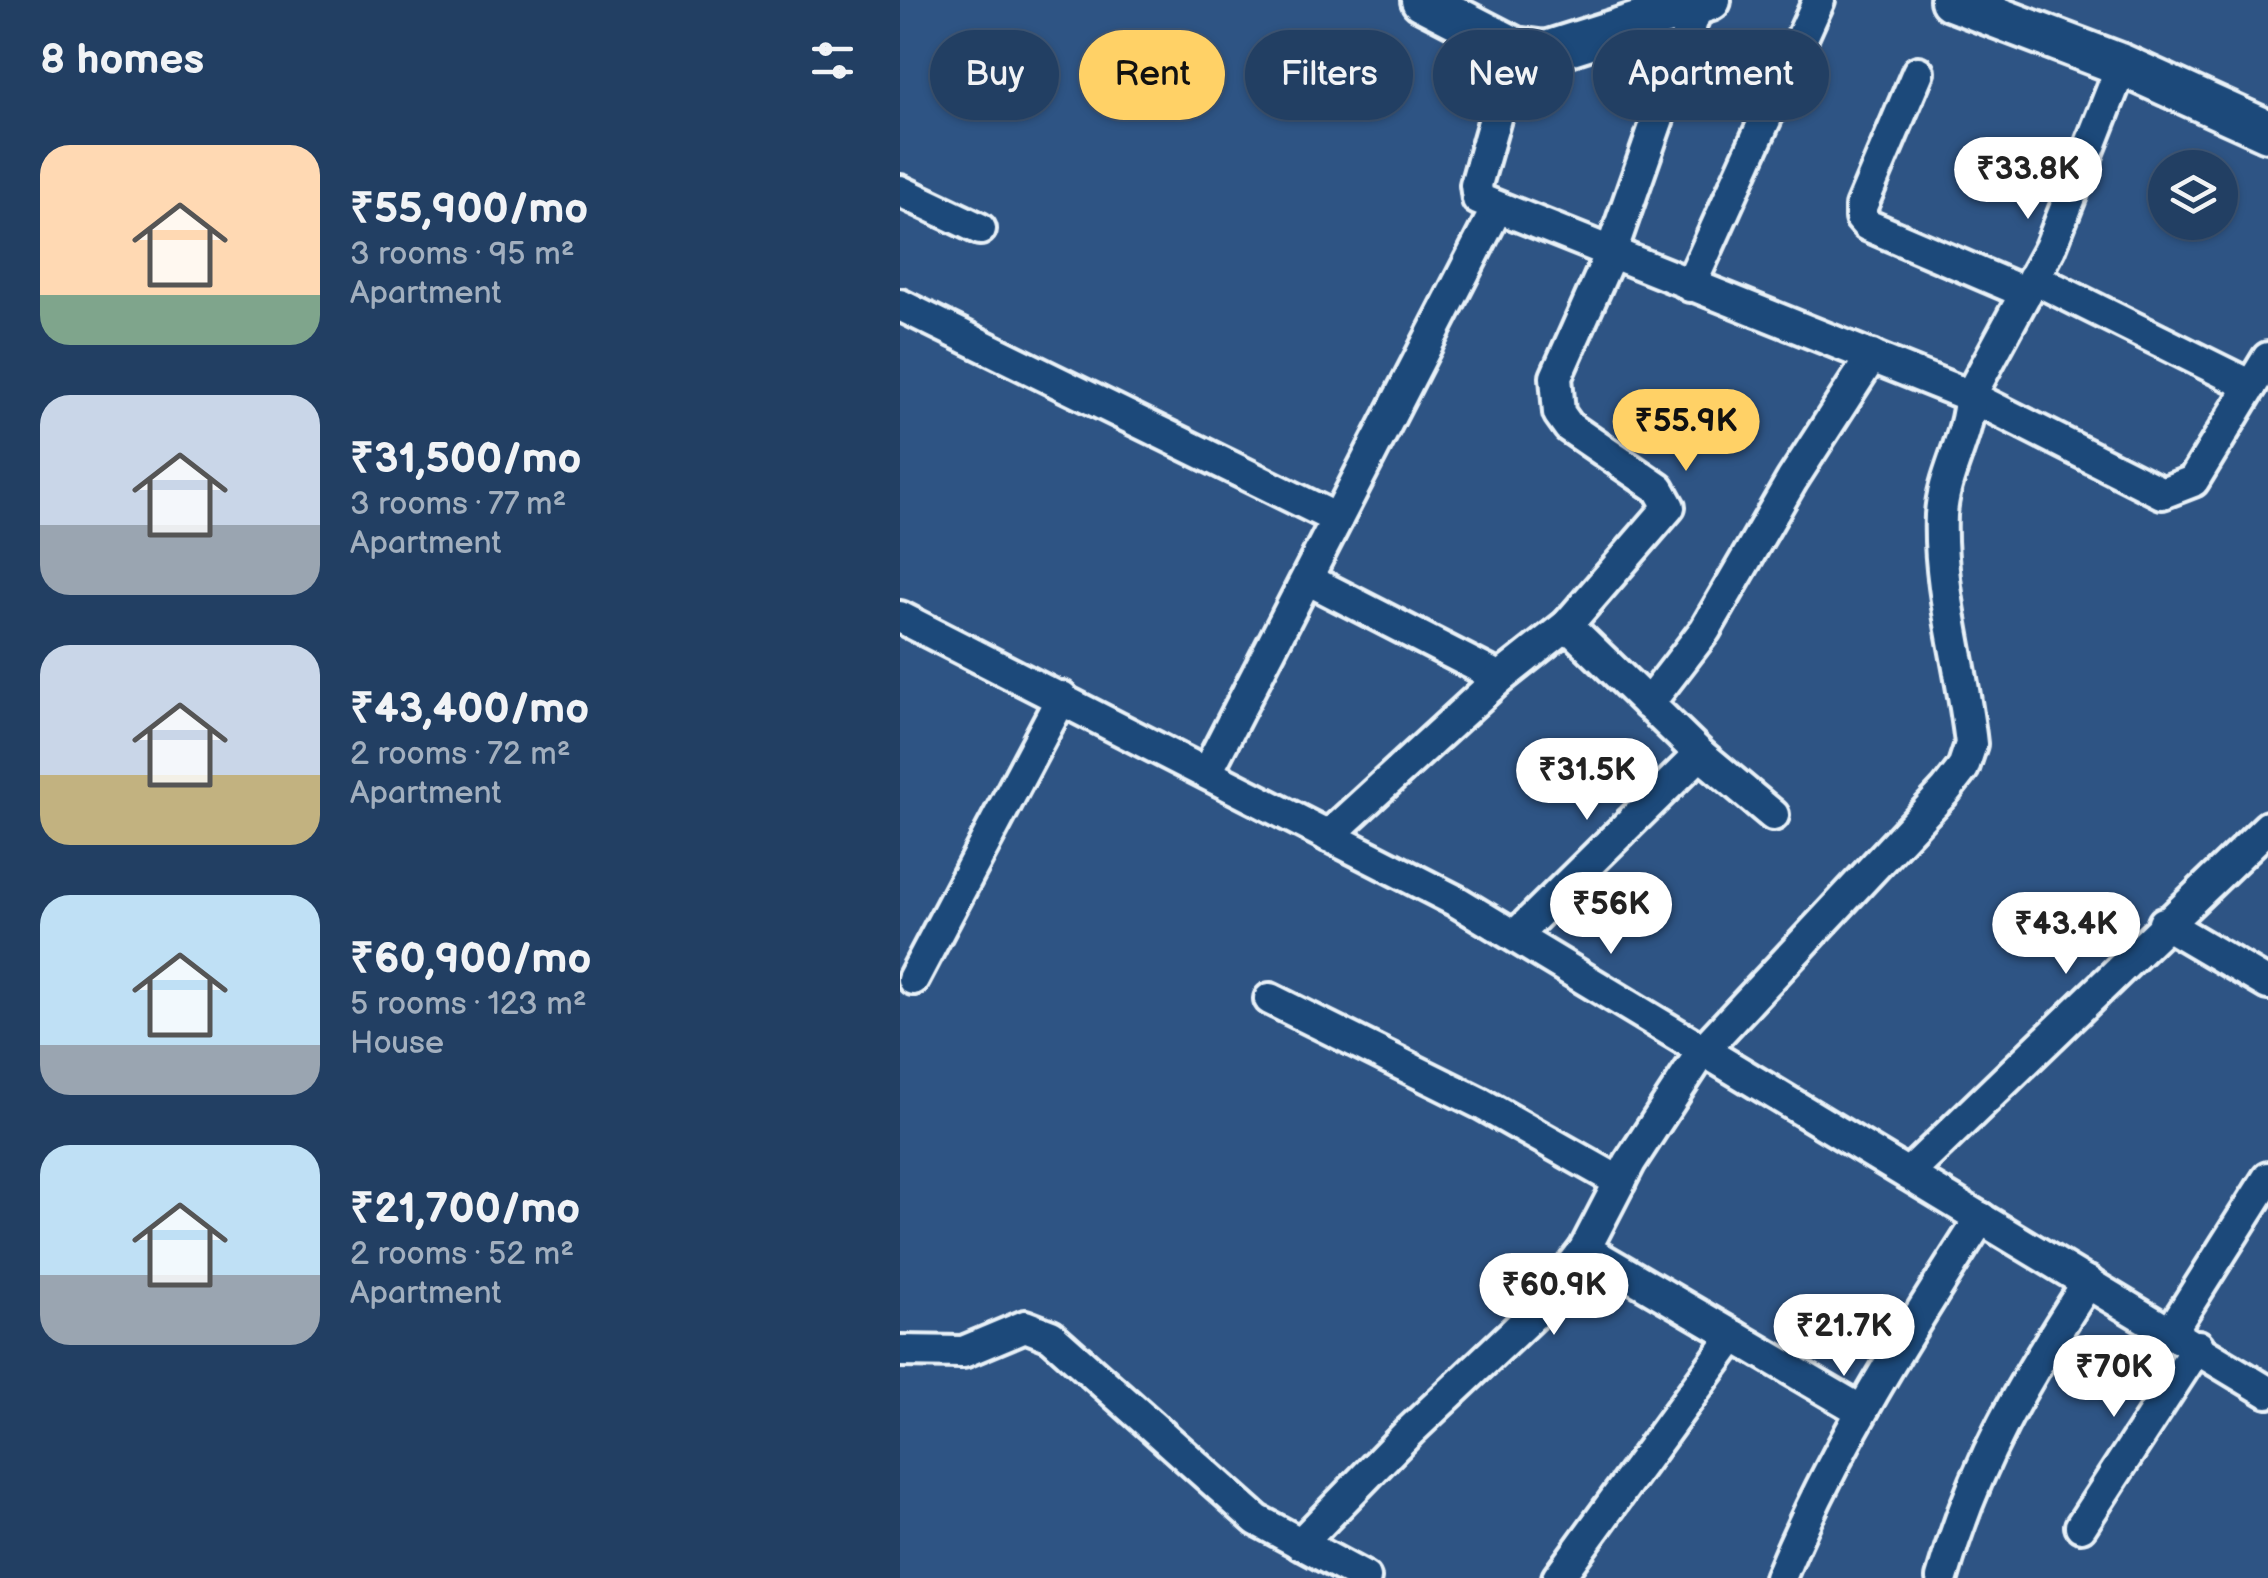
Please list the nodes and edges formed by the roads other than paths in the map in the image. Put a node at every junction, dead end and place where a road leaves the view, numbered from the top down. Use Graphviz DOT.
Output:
graph roads {
  1 [pos="1424,0"];
  2 [pos="1819,0"];
  3 [pos="1952,0"];
  4 [pos="1704,2"];
  5 [pos="1481,30"];
  6 [pos="1573,43"];
  7 [pos="2122,64"];
  8 [pos="1918,72"];
  9 [pos="1495,120"];
  10 [pos="2268,131"];
  11 [pos="900,190"];
  12 [pos="1497,208"];
  13 [pos="980,229"];
  14 [pos="1610,255"];
  15 [pos="1690,286"];
  16 [pos="2030,286"];
  17 [pos="900,305"];
  18 [pos="1872,356"];
  19 [pos="2268,358"];
  20 [pos="2251,386"];
  21 [pos="1970,396"];
  22 [pos="1337,519"];
  23 [pos="1306,579"];
  24 [pos="900,616"];
  25 [pos="1567,625"];
  26 [pos="1500,678"];
  27 [pos="1062,698"];
  28 [pos="1648,704"];
  29 [pos="1700,754"];
  30 [pos="1208,772"];
  31 [pos="1773,815"];
  32 [pos="2268,827"];
  33 [pos="1328,836"];
  34 [pos="2164,923"];
  35 [pos="1516,935"];
  36 [pos="914,979"];
  37 [pos="2268,984"];
  38 [pos="1270,999"];
  39 [pos="1704,1049"];
  40 [pos="1908,1174"];
  41 [pos="2268,1178"];
  42 [pos="1620,1182"];
  43 [pos="1981,1218"];
  44 [pos="1585,1249"];
  45 [pos="2088,1282"];
  46 [pos="1734,1336"];
  47 [pos="2184,1338"];
  48 [pos="900,1350"];
  49 [pos="2268,1392"];
  50 [pos="1860,1410"];
  51 [pos="2081,1526"];
  52 [pos="1300,1544"];
  53 [pos="1365,1578"];
  54 [pos="1558,1578"];
  55 [pos="1780,1578"];
  56 [pos="1942,1578"];
  1 -- 5 [label="main road"];
  2 -- 15 [label="street"];
  3 -- 7 [label="main road"];
  4 -- 6 [label="main road"];
  4 -- 14 [label="street"];
  7 -- 10 [label="main road"];
  7 -- 16 [label="street"];
  8 -- 16 [label="street"];
  9 -- 12 [label="street"];
  11 -- 13 [label="street"];
  12 -- 14 [label="street"];
  12 -- 22 [label="street"];
  14 -- 15 [label="street"];
  14 -- 25 [label="street"];
  15 -- 18 [label="street"];
  16 -- 20 [label="street"];
  16 -- 21 [label="street"];
  17 -- 22 [label="street"];
  18 -- 21 [label="street"];
  18 -- 28 [label="street"];
  19 -- 20 [label="street"];
  20 -- 21 [label="street"];
  21 -- 39 [label="street"];
  22 -- 23 [label="street"];
  23 -- 26 [label="street"];
  23 -- 30 [label="street"];
  24 -- 27 [label="street"];
  25 -- 26 [label="street"];
  25 -- 28 [label="street"];
  26 -- 33 [label="street"];
  27 -- 30 [label="street"];
  27 -- 36 [label="street"];
  28 -- 29 [label="street"];
  29 -- 31 [label="street"];
  29 -- 35 [label="street"];
  30 -- 33 [label="street"];
  32 -- 34 [label="street"];
  33 -- 35 [label="street"];
  34 -- 37 [label="street"];
  34 -- 40 [label="street"];
  35 -- 39 [label="street"];
  38 -- 42 [label="street"];
  39 -- 40 [label="street"];
  39 -- 42 [label="street"];
  40 -- 43 [label="street"];
  41 -- 47 [label="street"];
  42 -- 44 [label="street"];
  43 -- 45 [label="street"];
  43 -- 50 [label="street"];
  44 -- 46 [label="street"];
  44 -- 52 [label="street"];
  45 -- 47 [label="street"];
  45 -- 56 [label="street"];
  46 -- 50 [label="street"];
  46 -- 54 [label="street"];
  47 -- 49 [label="street"];
  47 -- 51 [label="street"];
  48 -- 52 [label="street"];
  50 -- 55 [label="street"];
  52 -- 53 [label="street"];
}
